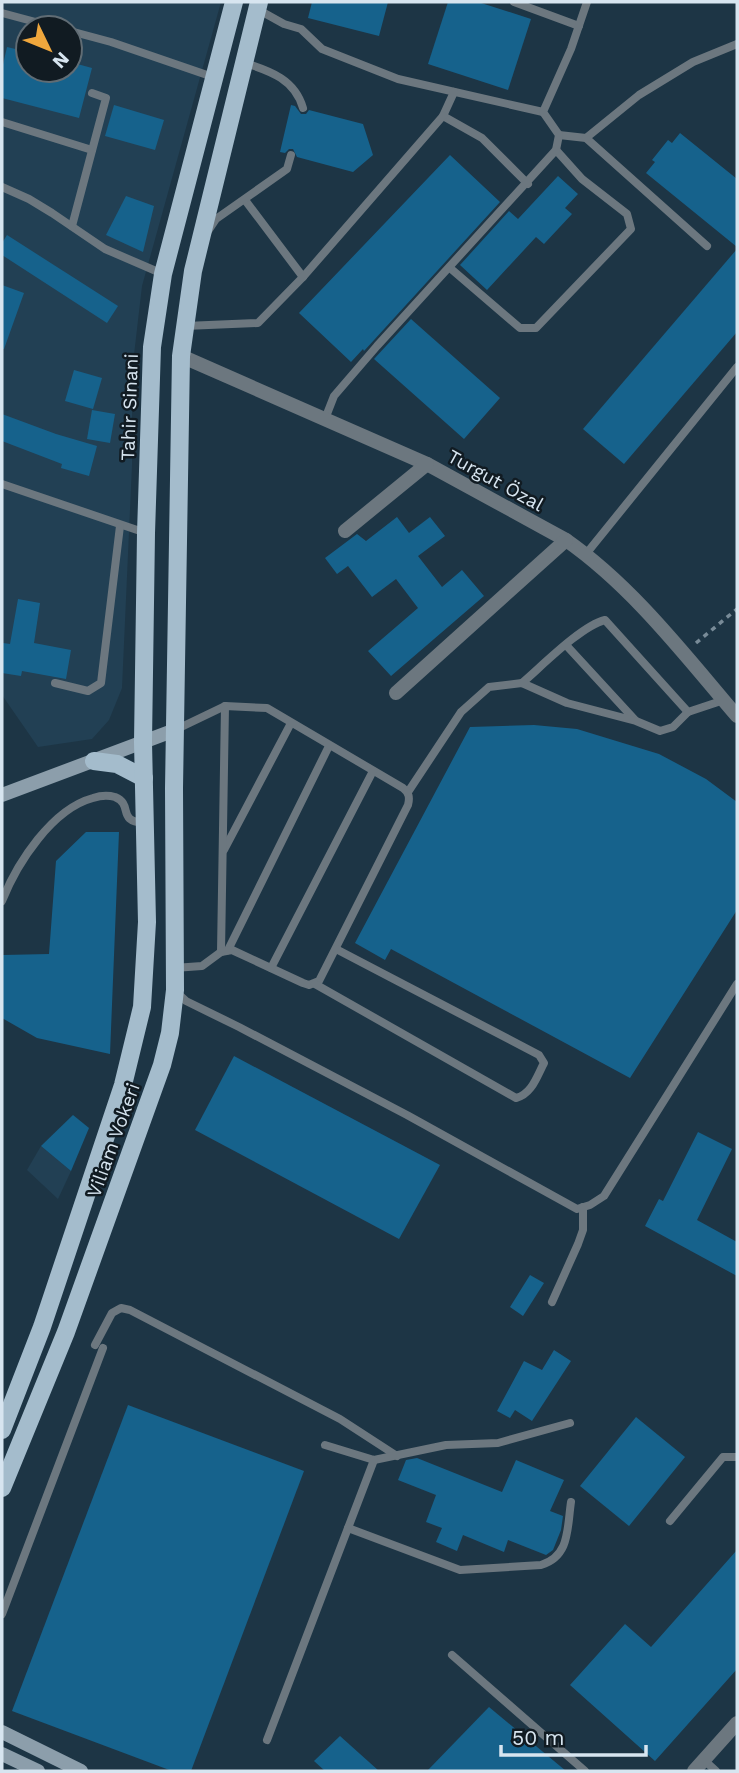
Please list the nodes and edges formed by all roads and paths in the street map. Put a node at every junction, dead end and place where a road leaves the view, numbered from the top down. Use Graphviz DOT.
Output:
graph roads {
  1 [pos="234,2"];
  2 [pos="514,2"];
  3 [pos="587,2"];
  4 [pos="258,6"];
  5 [pos="579,26"];
  6 [pos="84,35"];
  7 [pos="737,44"];
  8 [pos="245,63"];
  9 [pos="213,77"];
  10 [pos="454,92"];
  11 [pos="92,93"];
  12 [pos="303,108"];
  13 [pos="543,112"];
  14 [pos="443,116"];
  15 [pos="2,122"];
  16 [pos="559,135"];
  17 [pos="586,138"];
  18 [pos="92,150"];
  19 [pos="556,150"];
  20 [pos="291,155"];
  21 [pos="528,184"];
  22 [pos="2,187"];
  23 [pos="245,200"];
  24 [pos="72,226"];
  25 [pos="200,242"];
  26 [pos="707,246"];
  27 [pos="450,268"];
  28 [pos="163,274"];
  29 [pos="303,277"];
  30 [pos="185,326"];
  31 [pos="181,356"];
  32 [pos="737,367"];
  33 [pos="325,419"];
  34 [pos="427,464"];
  35 [pos="2,484"];
  36 [pos="120,526"];
  37 [pos="345,531"];
  38 [pos="146,533"];
  39 [pos="566,540"];
  40 [pos="586,554"];
  41 [pos="737,609"];
  42 [pos="566,645"];
  43 [pos="684,652"];
  44 [pos="55,683"];
  45 [pos="522,683"];
  46 [pos="396,693"];
  47 [pos="724,700"];
  48 [pos="225,706"];
  49 [pos="688,712"];
  50 [pos="737,716"];
  51 [pos="636,721"];
  52 [pos="291,723"];
  53 [pos="175,730"];
  54 [pos="143,742"];
  55 [pos="329,746"];
  56 [pos="94,761"];
  57 [pos="373,771"];
  58 [pos="144,778"];
  59 [pos="408,792"];
  60 [pos="2,795"];
  61 [pos="144,823"];
  62 [pos="222,853"];
  63 [pos="2,901"];
  64 [pos="336,949"];
  65 [pos="224,951"];
  66 [pos="174,968"];
  67 [pos="271,968"];
  68 [pos="315,984"];
  69 [pos="737,984"];
  70 [pos="175,990"];
  71 [pos="583,1207"];
  72 [pos="552,1302"];
  73 [pos="570,1423"];
  74 [pos="2,1430"];
  75 [pos="325,1445"];
  76 [pos="397,1456"];
  77 [pos="737,1457"];
  78 [pos="374,1461"];
  79 [pos="2,1488"];
  80 [pos="571,1502"];
  81 [pos="670,1521"];
  82 [pos="348,1528"];
  83 [pos="2,1615"];
  84 [pos="452,1655"];
  85 [pos="737,1723"];
  86 [pos="2,1732"];
  87 [pos="267,1740"];
  88 [pos="2,1754"];
  89 [pos="705,1768"];
  90 [pos="38,1771"];
  91 [pos="81,1771"];
  92 [pos="585,1771"];
  1 -- 9 [label="main road, Tahir Sinani"];
  2 -- 5 [label="lane"];
  3 -- 5 [label="lane"];
  4 -- 8 [label="main road"];
  4 -- 10 [label="lane"];
  5 -- 13 [label="lane"];
  6 -- 9 [label="lane"];
  7 -- 17 [label="lane"];
  8 -- 12 [label="lane"];
  8 -- 25 [label="main road"];
  9 -- 28 [label="main road, Tahir Sinani"];
  10 -- 13 [label="lane"];
  10 -- 14 [label="lane"];
  11 -- 18 [label="lane"];
  13 -- 16 [label="lane"];
  14 -- 21 [label="lane"];
  14 -- 29 [label="lane"];
  15 -- 18 [label="lane"];
  16 -- 17 [label="lane"];
  16 -- 19 [label="lane"];
  17 -- 26 [label="lane"];
  18 -- 24 [label="lane"];
  19 -- 21 [label="lane"];
  19 -- 27 [label="lane"];
  20 -- 23 [label="lane"];
  21 -- 27 [label="lane"];
  22 -- 24 [label="lane"];
  23 -- 25 [label="lane"];
  23 -- 29 [label="lane"];
  24 -- 28 [label="lane"];
  25 -- 30 [label="main road"];
  27 -- 33 [label="lane"];
  28 -- 38 [label="main road, Tahir Sinani"];
  29 -- 30 [label="lane"];
  30 -- 31 [label="main road"];
  31 -- 33 [label="street, Turgut Özal"];
  31 -- 53 [label="main road"];
  32 -- 40 [label="lane"];
  33 -- 34 [label="street, Turgut Özal"];
  34 -- 37 [label="street"];
  34 -- 39 [label="street, Turgut Özal"];
  35 -- 36 [label="lane"];
  36 -- 38 [label="lane"];
  36 -- 44 [label="lane"];
  38 -- 54 [label="main road, Tahir Sinani"];
  39 -- 40 [label="street, Turgut Özal"];
  39 -- 46 [label="street"];
  40 -- 43 [label="street, Turgut Özal"];
  41 -- 43 [label="path"];
  42 -- 45 [label="lane"];
  42 -- 49 [label="lane"];
  42 -- 51 [label="lane"];
  43 -- 47 [label="street, Turgut Özal"];
  45 -- 51 [label="lane"];
  45 -- 59 [label="lane"];
  47 -- 49 [label="lane"];
  47 -- 50 [label="street, Turgut Özal"];
  48 -- 52 [label="lane"];
  48 -- 53 [label="lane"];
  48 -- 62 [label="lane"];
  49 -- 51 [label="lane"];
  52 -- 55 [label="lane"];
  52 -- 62 [label="lane"];
  53 -- 54 [label="street"];
  53 -- 66 [label="main road, Viliam Vokeri"];
  54 -- 56 [label="street"];
  54 -- 58 [label="main road, Tahir Sinani"];
  55 -- 57 [label="lane"];
  55 -- 65 [label="lane"];
  56 -- 58 [label="main road"];
  56 -- 60 [label="street"];
  57 -- 59 [label="lane"];
  57 -- 67 [label="lane"];
  58 -- 61 [label="main road, Tahir Sinani"];
  59 -- 64 [label="lane"];
  61 -- 63 [label="lane"];
  61 -- 74 [label="main road, Viliam Vokeri"];
  62 -- 65 [label="lane"];
  64 -- 68 [label="lane"];
  64 -- 68 [label="lane"];
  65 -- 66 [label="lane"];
  65 -- 67 [label="lane"];
  66 -- 70 [label="main road, Viliam Vokeri"];
  67 -- 68 [label="lane"];
  69 -- 71 [label="lane"];
  70 -- 71 [label="lane"];
  70 -- 79 [label="main road, Viliam Vokeri"];
  71 -- 72 [label="lane"];
  73 -- 76 [label="lane"];
  75 -- 78 [label="lane"];
  76 -- 78 [label="lane"];
  76 -- 83 [label="lane"];
  77 -- 81 [label="lane"];
  78 -- 82 [label="lane"];
  80 -- 82 [label="lane"];
  82 -- 87 [label="lane"];
  84 -- 92 [label="lane"];
  85 -- 89 [label="street"];
  86 -- 91 [label="street"];
  88 -- 90 [label="street"];
}
